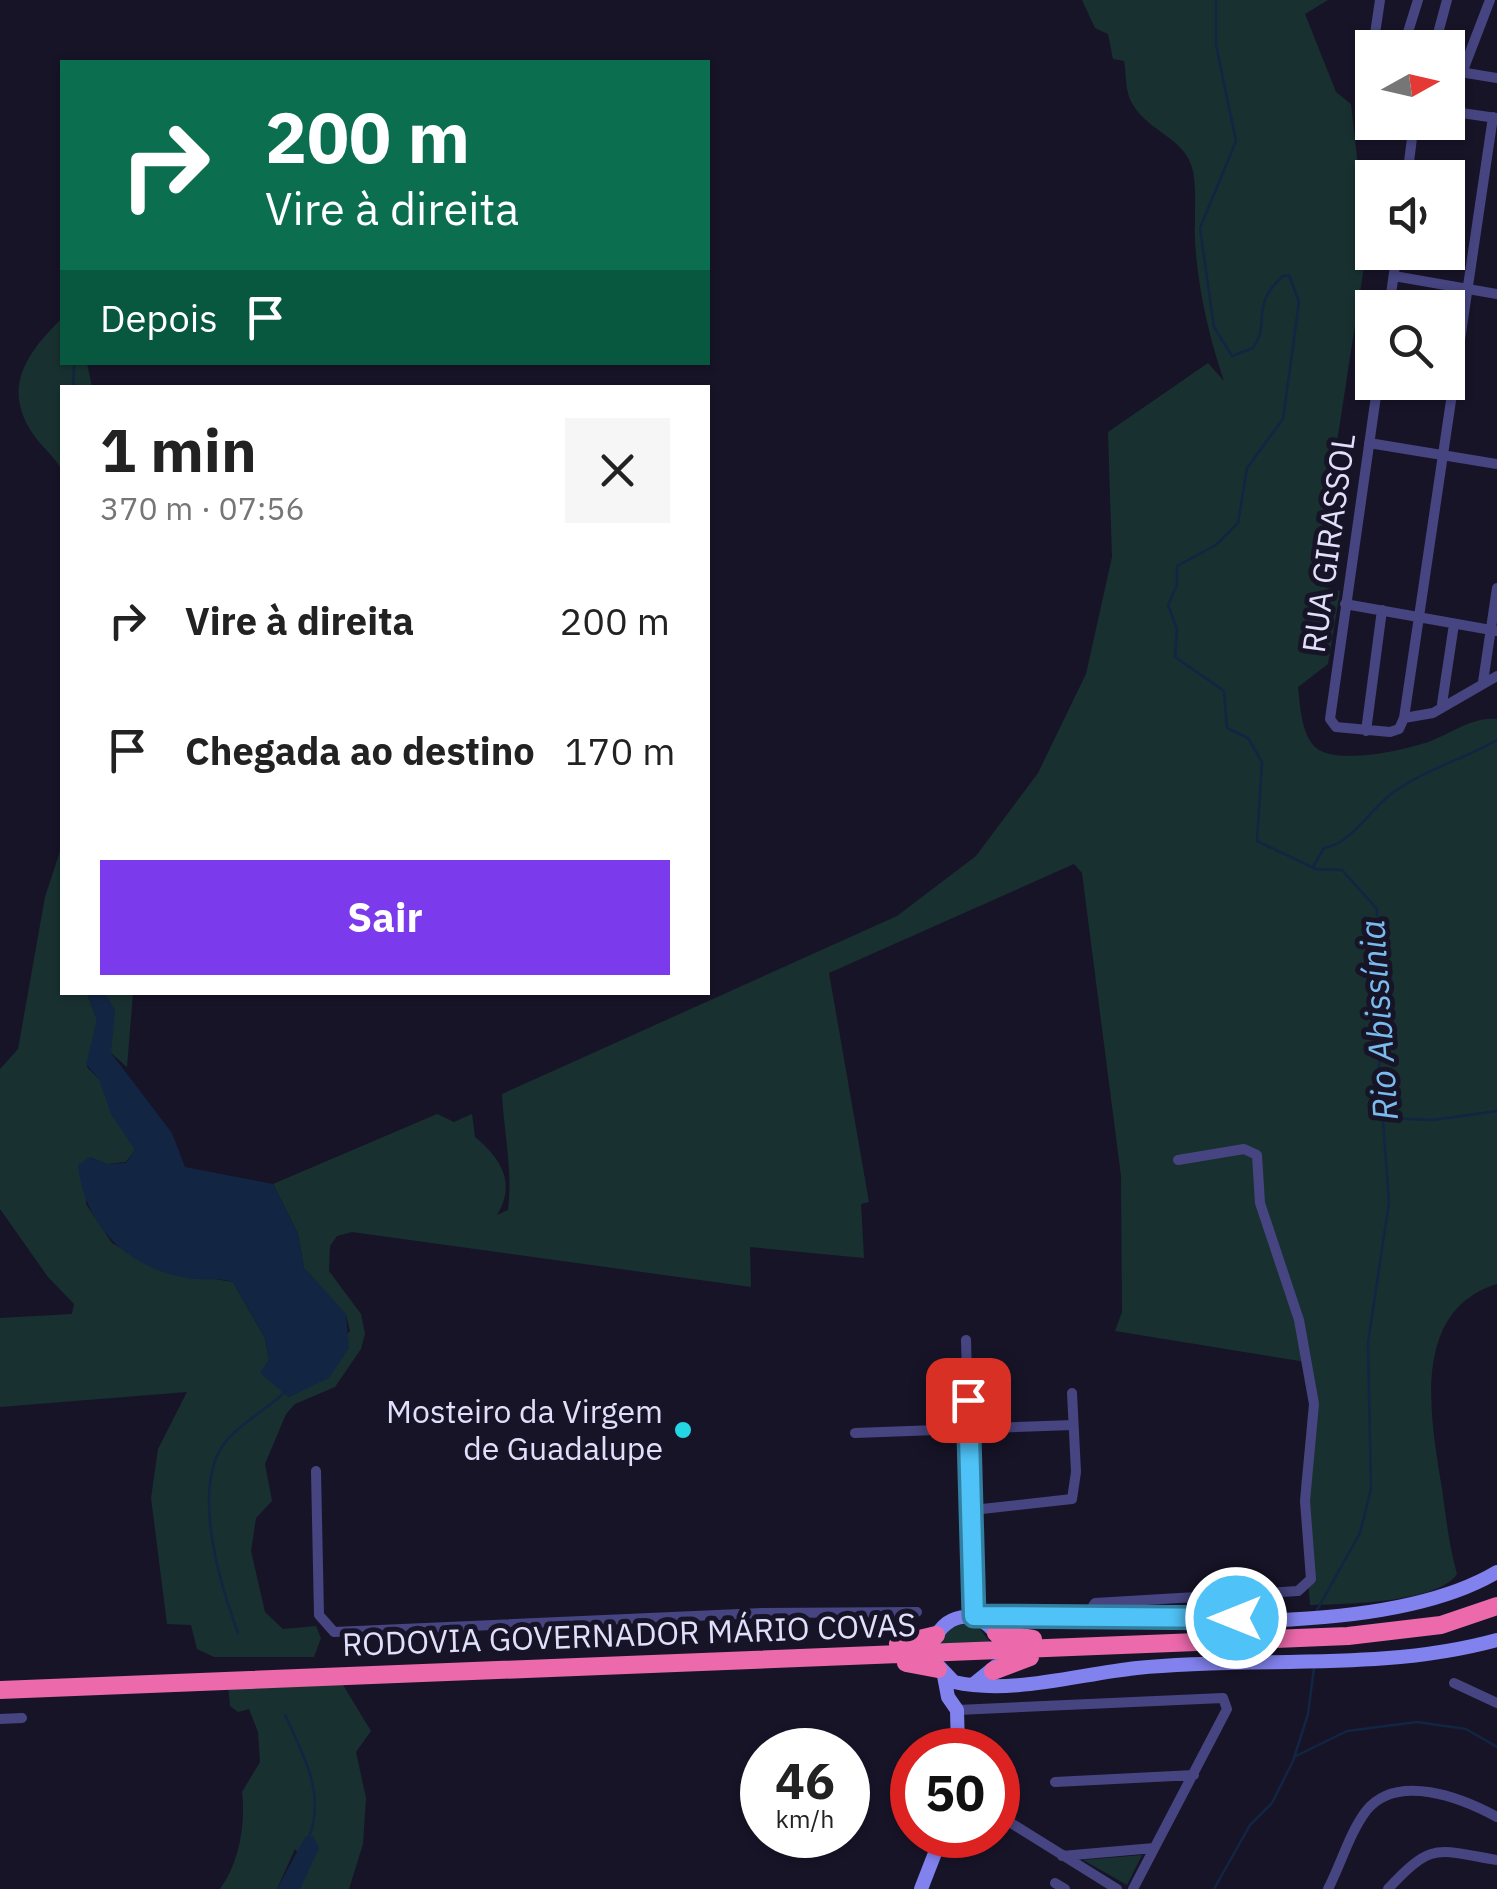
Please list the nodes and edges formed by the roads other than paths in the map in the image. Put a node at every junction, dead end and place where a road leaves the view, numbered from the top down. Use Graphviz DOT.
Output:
graph roads {
  1 [pos="1380,0"];
  2 [pos="1418,0"];
  3 [pos="1447,0"];
  4 [pos="1490,0"];
  5 [pos="1376,30"];
  6 [pos="1409,30"];
  7 [pos="1439,30"];
  8 [pos="1465,65"];
  9 [pos="1465,73"];
  10 [pos="1497,78"];
  11 [pos="1465,114"];
  12 [pos="1495,118"];
  13 [pos="1395,270"];
  14 [pos="1394,276"];
  15 [pos="1392,290"];
  16 [pos="1468,290"];
  17 [pos="1497,294"];
  18 [pos="1375,400"];
  19 [pos="1369,443"];
  20 [pos="1444,454"];
  21 [pos="1497,464"];
  22 [pos="1497,588"];
  23 [pos="1345,604"];
  24 [pos="1382,610"];
  25 [pos="1418,616"];
  26 [pos="1454,624"];
  27 [pos="1493,630"];
  28 [pos="1497,676"];
  29 [pos="1483,682"];
  30 [pos="1442,704"];
  31 [pos="1404,718"];
  32 [pos="1366,731"];
  33 [pos="1178,1160"];
  34 [pos="966,1340"];
  35 [pos="1072,1393"];
  36 [pos="1074,1424"];
  37 [pos="970,1429"];
  38 [pos="855,1434"];
  39 [pos="316,1471"];
  40 [pos="973,1510"];
  41 [pos="1497,1572"];
  42 [pos="1497,1606"];
  43 [pos="918,1612"];
  44 [pos="976,1617"];
  45 [pos="1086,1617"];
  46 [pos="1496,1641"];
  47 [pos="998,1642"];
  48 [pos="1103,1646"];
  49 [pos="1061,1648"];
  50 [pos="812,1658"];
  51 [pos="938,1658"];
  52 [pos="994,1671"];
  53 [pos="973,1684"];
  54 [pos="1454,1684"];
  55 [pos="0,1690"];
  56 [pos="1497,1703"];
  57 [pos="965,1706"];
  58 [pos="22,1718"];
  59 [pos="0,1720"];
  60 [pos="962,1728"];
  61 [pos="1194,1774"];
  62 [pos="1055,1782"];
  63 [pos="1497,1817"];
  64 [pos="1020,1828"];
  65 [pos="1154,1848"];
  66 [pos="1062,1856"];
  67 [pos="933,1858"];
  68 [pos="1497,1860"];
  69 [pos="1103,1886"];
  70 [pos="921,1889"];
  71 [pos="1117,1889"];
  72 [pos="1133,1889"];
  73 [pos="1328,1889"];
  74 [pos="1388,1889"];
  1 -- 5 [label="street"];
  2 -- 6 [label="street"];
  3 -- 7 [label="street"];
  4 -- 8 [label="street"];
  9 -- 10 [label="street"];
  11 -- 12 [label="street"];
  12 -- 16 [label="street"];
  13 -- 14 [label="street"];
  14 -- 15 [label="street"];
  14 -- 16 [label="street"];
  16 -- 17 [label="street"];
  16 -- 20 [label="street"];
  18 -- 19 [label="street, RUA GIRASSOL"];
  19 -- 20 [label="street"];
  19 -- 23 [label="street, RUA GIRASSOL"];
  20 -- 21 [label="street"];
  20 -- 25 [label="street"];
  22 -- 27 [label="street"];
  23 -- 24 [label="street"];
  23 -- 32 [label="street, RUA GIRASSOL"];
  24 -- 25 [label="street"];
  24 -- 32 [label="street"];
  25 -- 26 [label="street"];
  25 -- 31 [label="street"];
  26 -- 27 [label="street"];
  26 -- 30 [label="street"];
  27 -- 29 [label="street"];
  28 -- 29 [label="street"];
  29 -- 30 [label="street"];
  30 -- 31 [label="street"];
  31 -- 32 [label="street"];
  33 -- 45 [label="street"];
  34 -- 37 [label="street"];
  35 -- 36 [label="street"];
  36 -- 37 [label="street"];
  36 -- 40 [label="street"];
  37 -- 38 [label="street"];
  37 -- 40 [label="street"];
  39 -- 43 [label="street"];
  40 -- 44 [label="street"];
  41 -- 45 [label="main road"];
  42 -- 48 [label="highway, RODOVIA GOVERNADOR MÁRIO COVAS"];
  44 -- 45 [label="main road"];
  44 -- 47 [label="main road"];
  44 -- 51 [label="main road"];
  46 -- 53 [label="main road"];
  47 -- 48 [label="highway"];
  47 -- 49 [label="highway, RODOVIA GOVERNADOR MÁRIO COVAS"];
  47 -- 51 [label="highway, RODOVIA GOVERNADOR MÁRIO COVAS"];
  47 -- 52 [label="main road"];
  48 -- 49 [label="highway, RODOVIA GOVERNADOR MÁRIO COVAS"];
  49 -- 52 [label="highway"];
  50 -- 51 [label="highway, RODOVIA GOVERNADOR MÁRIO COVAS"];
  50 -- 51 [label="highway"];
  50 -- 55 [label="highway, RODOVIA GOVERNADOR MÁRIO COVAS"];
  51 -- 53 [label="main road"];
  51 -- 57 [label="main road"];
  52 -- 53 [label="main road"];
  53 -- 57 [label="main road"];
  54 -- 56 [label="street"];
  57 -- 60 [label="main road"];
  57 -- 61 [label="street"];
  58 -- 59 [label="street"];
  61 -- 62 [label="street"];
  61 -- 65 [label="street"];
  63 -- 73 [label="street"];
  64 -- 66 [label="street"];
  65 -- 66 [label="street"];
  65 -- 72 [label="street"];
  66 -- 69 [label="street"];
  67 -- 70 [label="main road"];
  68 -- 74 [label="street"];
  69 -- 71 [label="street"];
}
